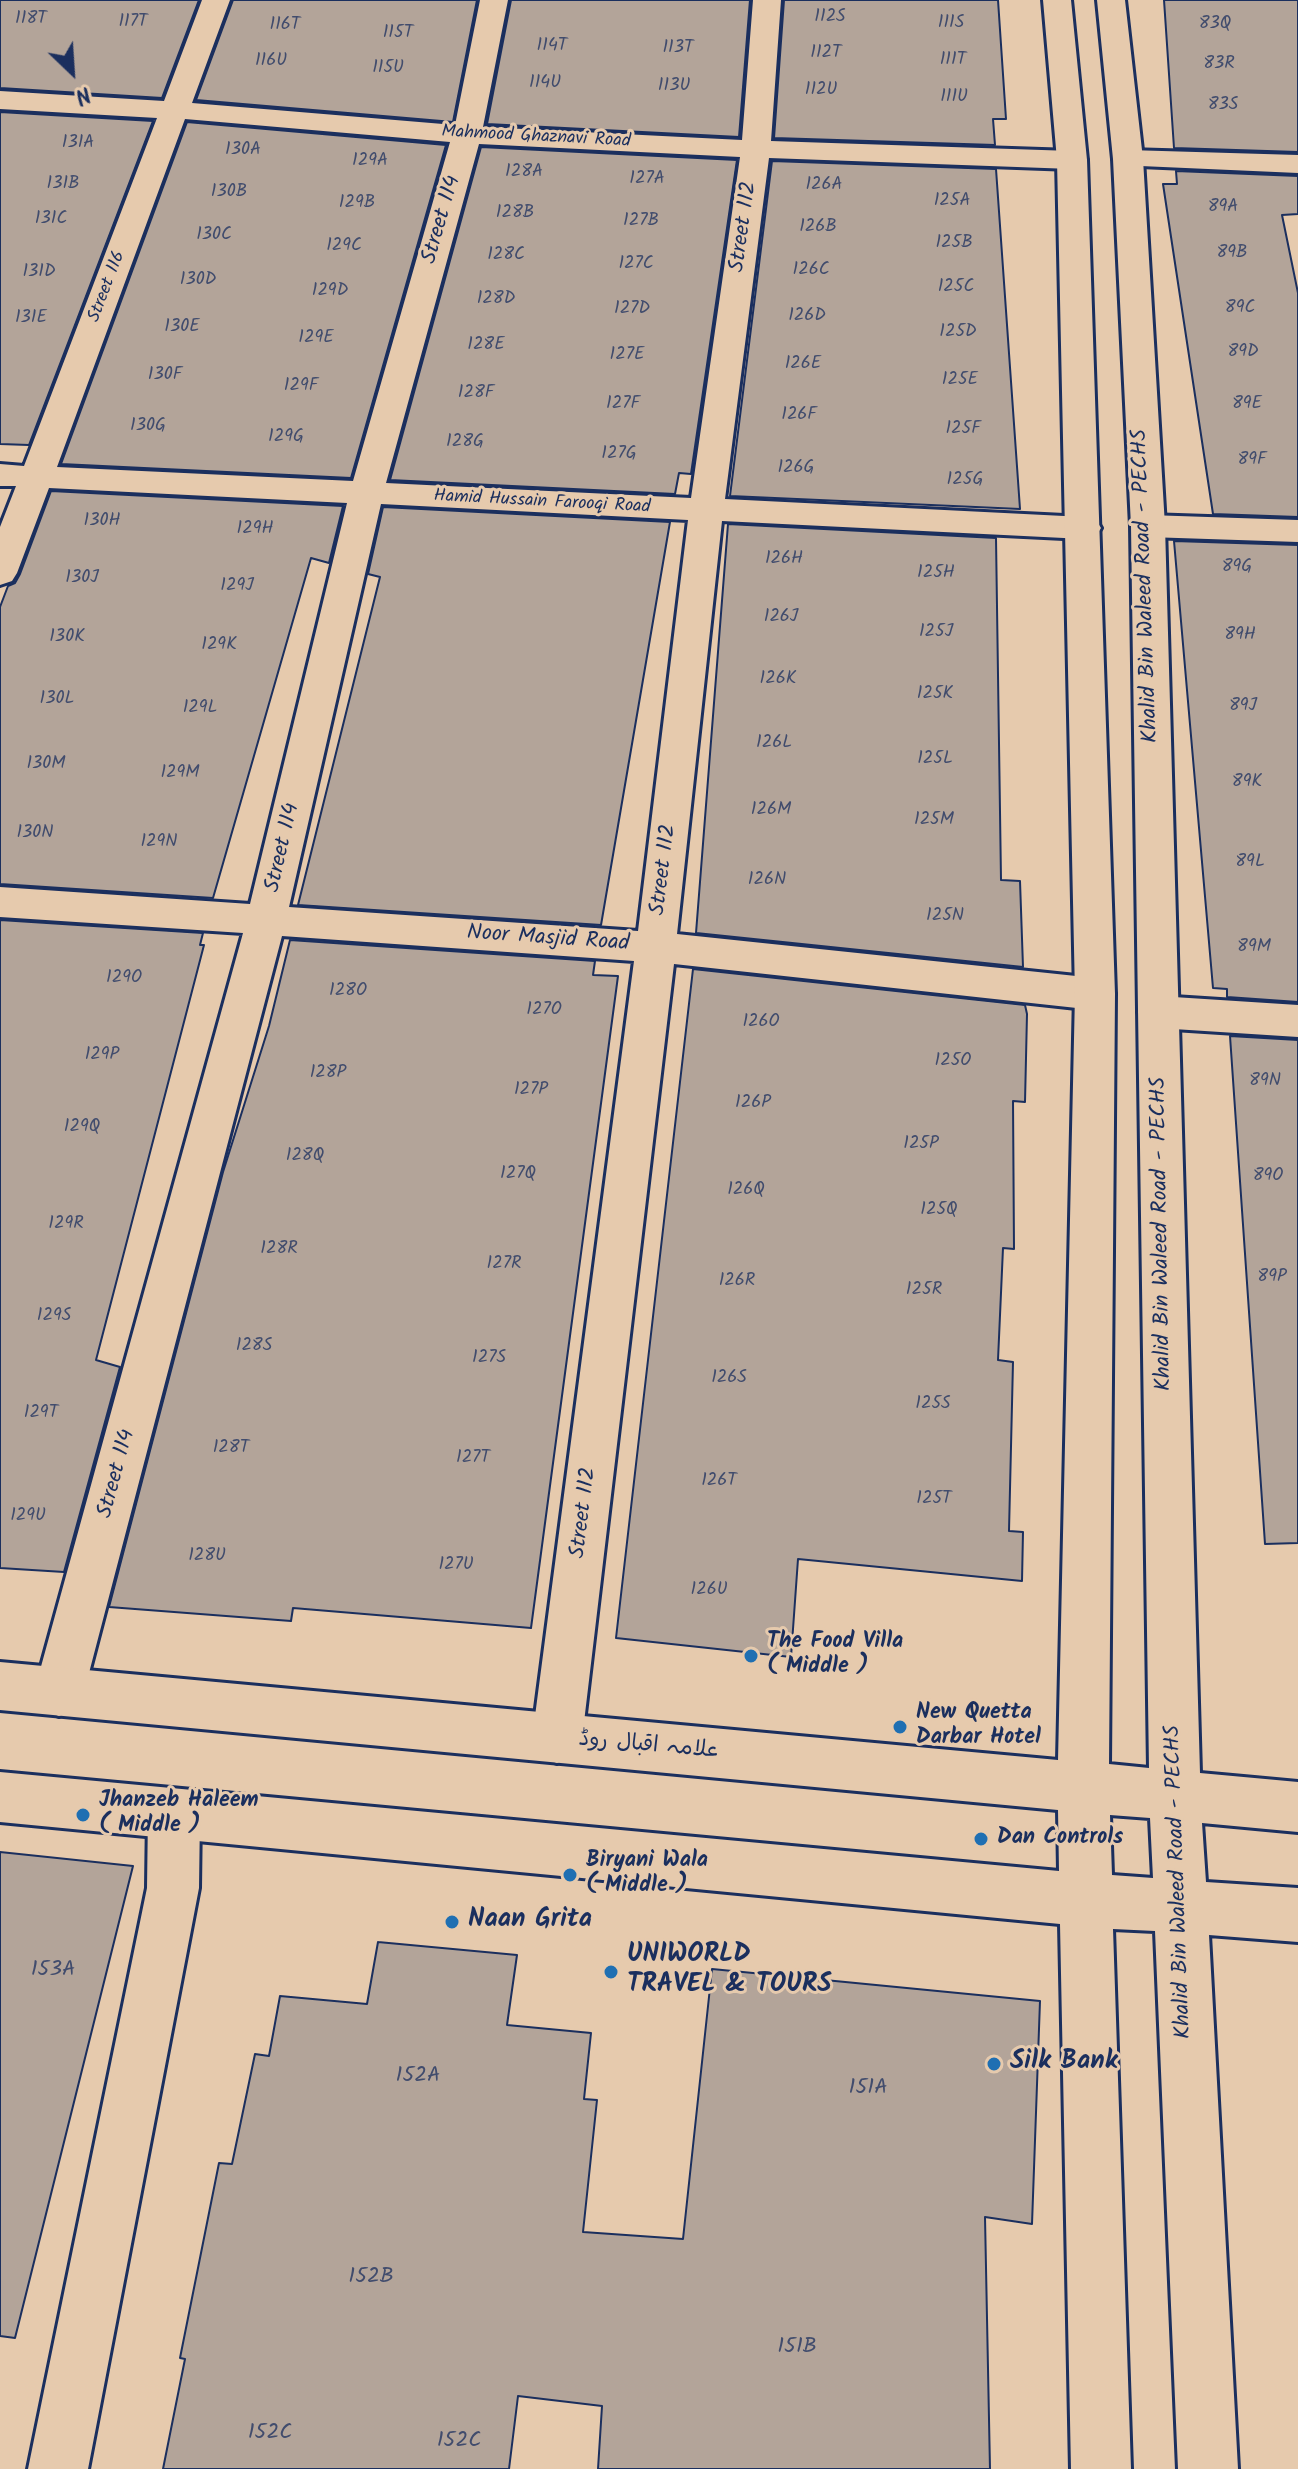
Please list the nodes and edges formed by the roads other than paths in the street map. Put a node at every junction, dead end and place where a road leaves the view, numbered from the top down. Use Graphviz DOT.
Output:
graph roads {
  1 [pos="216,0"];
  2 [pos="494,0"];
  3 [pos="767,0"];
  4 [pos="1057,0"];
  5 [pos="1111,0"];
  6 [pos="0,100"];
  7 [pos="176,110"];
  8 [pos="467,135"];
  9 [pos="756,149"];
  10 [pos="1128,159"];
  11 [pos="1072,160"];
  12 [pos="1298,164"];
  13 [pos="0,475"];
  14 [pos="35,478"];
  15 [pos="366,495"];
  16 [pos="706,512"];
  17 [pos="1148,526"];
  18 [pos="1084,528"];
  19 [pos="1298,531"];
  20 [pos="0,573"];
  21 [pos="0,902"];
  22 [pos="266,921"];
  23 [pos="656,947"];
  24 [pos="1095,994"];
  25 [pos="1158,1012"];
  26 [pos="1298,1021"];
  27 [pos="0,1686"];
  28 [pos="59,1692"];
  29 [pos="557,1739"];
  30 [pos="1083,1787"];
  31 [pos="1175,1796"];
  32 [pos="0,1797"];
  33 [pos="1298,1807"];
  34 [pos="174,1814"];
  35 [pos="1086,1900"];
  36 [pos="1180,1908"];
  37 [pos="1298,1915"];
  38 [pos="58,2469"];
  39 [pos="1101,2469"];
  40 [pos="1208,2469"];
  1 -- 7 [label="street, Street 116"];
  2 -- 8 [label="street, Street 114"];
  3 -- 9 [label="street, Street 112"];
  4 -- 11 [label="street"];
  5 -- 10 [label="street, Khalid Bin Waleed Road - PECHS"];
  6 -- 7 [label="street, Mahmood Ghaznavi Road"];
  7 -- 8 [label="street, Mahmood Ghaznavi Road"];
  7 -- 14 [label="street, Street 116"];
  8 -- 9 [label="street, Mahmood Ghaznavi Road"];
  8 -- 15 [label="street, Street 114"];
  9 -- 11 [label="street, Mahmood Ghaznavi Road"];
  9 -- 16 [label="street, Street 112"];
  10 -- 12 [label="street"];
  10 -- 17 [label="street, Khalid Bin Waleed Road - PECHS"];
  11 -- 18 [label="street"];
  13 -- 14 [label="street, Hamid Hussain Farooqi Road"];
  14 -- 15 [label="street, Hamid Hussain Farooqi Road"];
  14 -- 20 [label="street, Street 116"];
  15 -- 16 [label="street, Hamid Hussain Farooqi Road"];
  15 -- 22 [label="street, Street 114"];
  16 -- 18 [label="street, Hamid Hussain Farooqi Road"];
  16 -- 23 [label="street, Street 112"];
  17 -- 19 [label="street"];
  17 -- 25 [label="street, Khalid Bin Waleed Road - PECHS"];
  18 -- 24 [label="street"];
  21 -- 22 [label="street, Noor Masjid Road"];
  22 -- 23 [label="street, Noor Masjid Road"];
  22 -- 28 [label="street, Street 114"];
  23 -- 24 [label="street, Noor Masjid Road"];
  23 -- 29 [label="street, Street 112"];
  24 -- 30 [label="street"];
  25 -- 26 [label="street"];
  25 -- 31 [label="street, Khalid Bin Waleed Road - PECHS"];
  27 -- 28 [label="street, علامہ اقبال روڈ"];
  28 -- 29 [label="street, علامہ اقبال روڈ"];
  29 -- 30 [label="street, علامہ اقبال روڈ"];
  30 -- 31 [label="street, علامہ اقبال روڈ"];
  30 -- 35 [label="street"];
  31 -- 33 [label="street, علامہ اقبال روڈ"];
  31 -- 36 [label="street, Khalid Bin Waleed Road - PECHS"];
  32 -- 34 [label="street"];
  34 -- 35 [label="street"];
  34 -- 38 [label="street"];
  35 -- 36 [label="street"];
  35 -- 39 [label="street"];
  36 -- 37 [label="street"];
  36 -- 40 [label="street, Khalid Bin Waleed Road - PECHS"];
}
